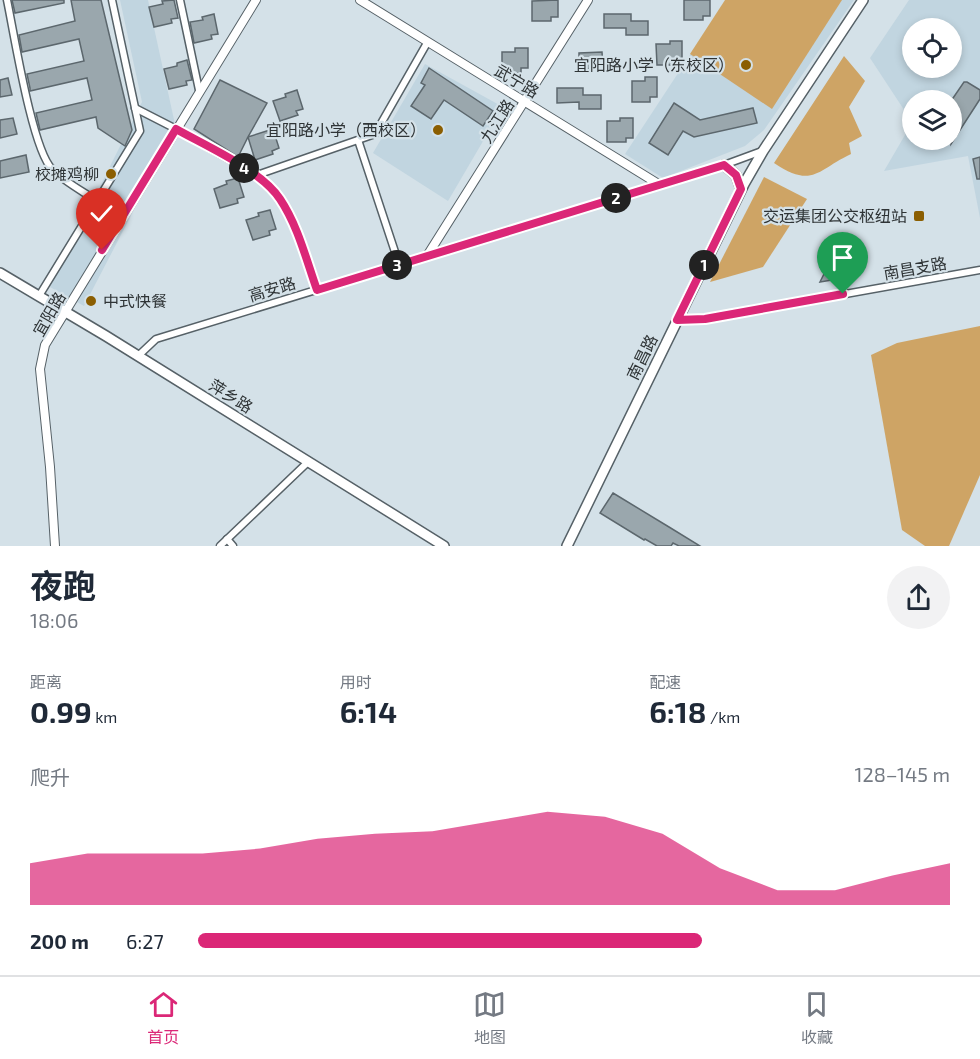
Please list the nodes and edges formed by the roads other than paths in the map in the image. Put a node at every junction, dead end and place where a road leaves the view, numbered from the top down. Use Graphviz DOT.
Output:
graph roads {
  1 [pos="7,0"];
  2 [pos="112,0"];
  3 [pos="180,0"];
  4 [pos="256,0"];
  5 [pos="360,0"];
  6 [pos="588,0"];
  7 [pos="863,0"];
  8 [pos="427,43"];
  9 [pos="200,90"];
  10 [pos="525,102"];
  11 [pos="135,108"];
  12 [pos="176,129"];
  13 [pos="358,140"];
  14 [pos="763,151"];
  15 [pos="724,165"];
  16 [pos="257,176"];
  17 [pos="660,185"];
  18 [pos="741,189"];
  19 [pos="97,201"];
  20 [pos="427,256"];
  21 [pos="399,264"];
  22 [pos="980,270"];
  23 [pos="0,273"];
  24 [pos="317,290"];
  25 [pos="39,296"];
  26 [pos="65,311"];
  27 [pos="677,320"];
  28 [pos="138,356"];
  29 [pos="309,461"];
  30 [pos="227,539"];
  31 [pos="55,546"];
  32 [pos="220,546"];
  33 [pos="233,546"];
  34 [pos="444,546"];
  35 [pos="567,546"];
  1 -- 19 [label="street"];
  2 -- 11 [label="street"];
  3 -- 9 [label="street"];
  4 -- 9 [label="street, 宜阳路"];
  5 -- 8 [label="street, 武宁路"];
  6 -- 10 [label="street, 九江路"];
  7 -- 14 [label="main road, 南昌路"];
  8 -- 10 [label="street, 武宁路"];
  8 -- 13 [label="street"];
  9 -- 12 [label="street, 宜阳路"];
  10 -- 17 [label="street, 武宁路"];
  10 -- 20 [label="street, 九江路"];
  11 -- 12 [label="street"];
  11 -- 19 [label="street"];
  12 -- 16 [label="street"];
  12 -- 26 [label="street, 宜阳路"];
  13 -- 16 [label="street"];
  13 -- 21 [label="street"];
  14 -- 15 [label="street, 高安路"];
  14 -- 18 [label="main road, 南昌路"];
  15 -- 17 [label="street, 高安路"];
  15 -- 18 [label="main road"];
  16 -- 24 [label="street"];
  17 -- 20 [label="street, 高安路"];
  18 -- 27 [label="main road, 南昌路"];
  19 -- 25 [label="street"];
  20 -- 21 [label="street, 高安路"];
  21 -- 24 [label="street, 高安路"];
  22 -- 27 [label="street, 南昌支路"];
  23 -- 25 [label="main road, 萍乡路"];
  24 -- 28 [label="street, 高安路"];
  25 -- 26 [label="main road, 萍乡路"];
  26 -- 28 [label="main road, 萍乡路"];
  26 -- 31 [label="street, 宜阳路"];
  27 -- 35 [label="main road, 南昌路"];
  28 -- 29 [label="main road, 萍乡路"];
  29 -- 30 [label="street"];
  29 -- 34 [label="main road, 萍乡路"];
  30 -- 32 [label="street"];
  30 -- 33 [label="street"];
}
